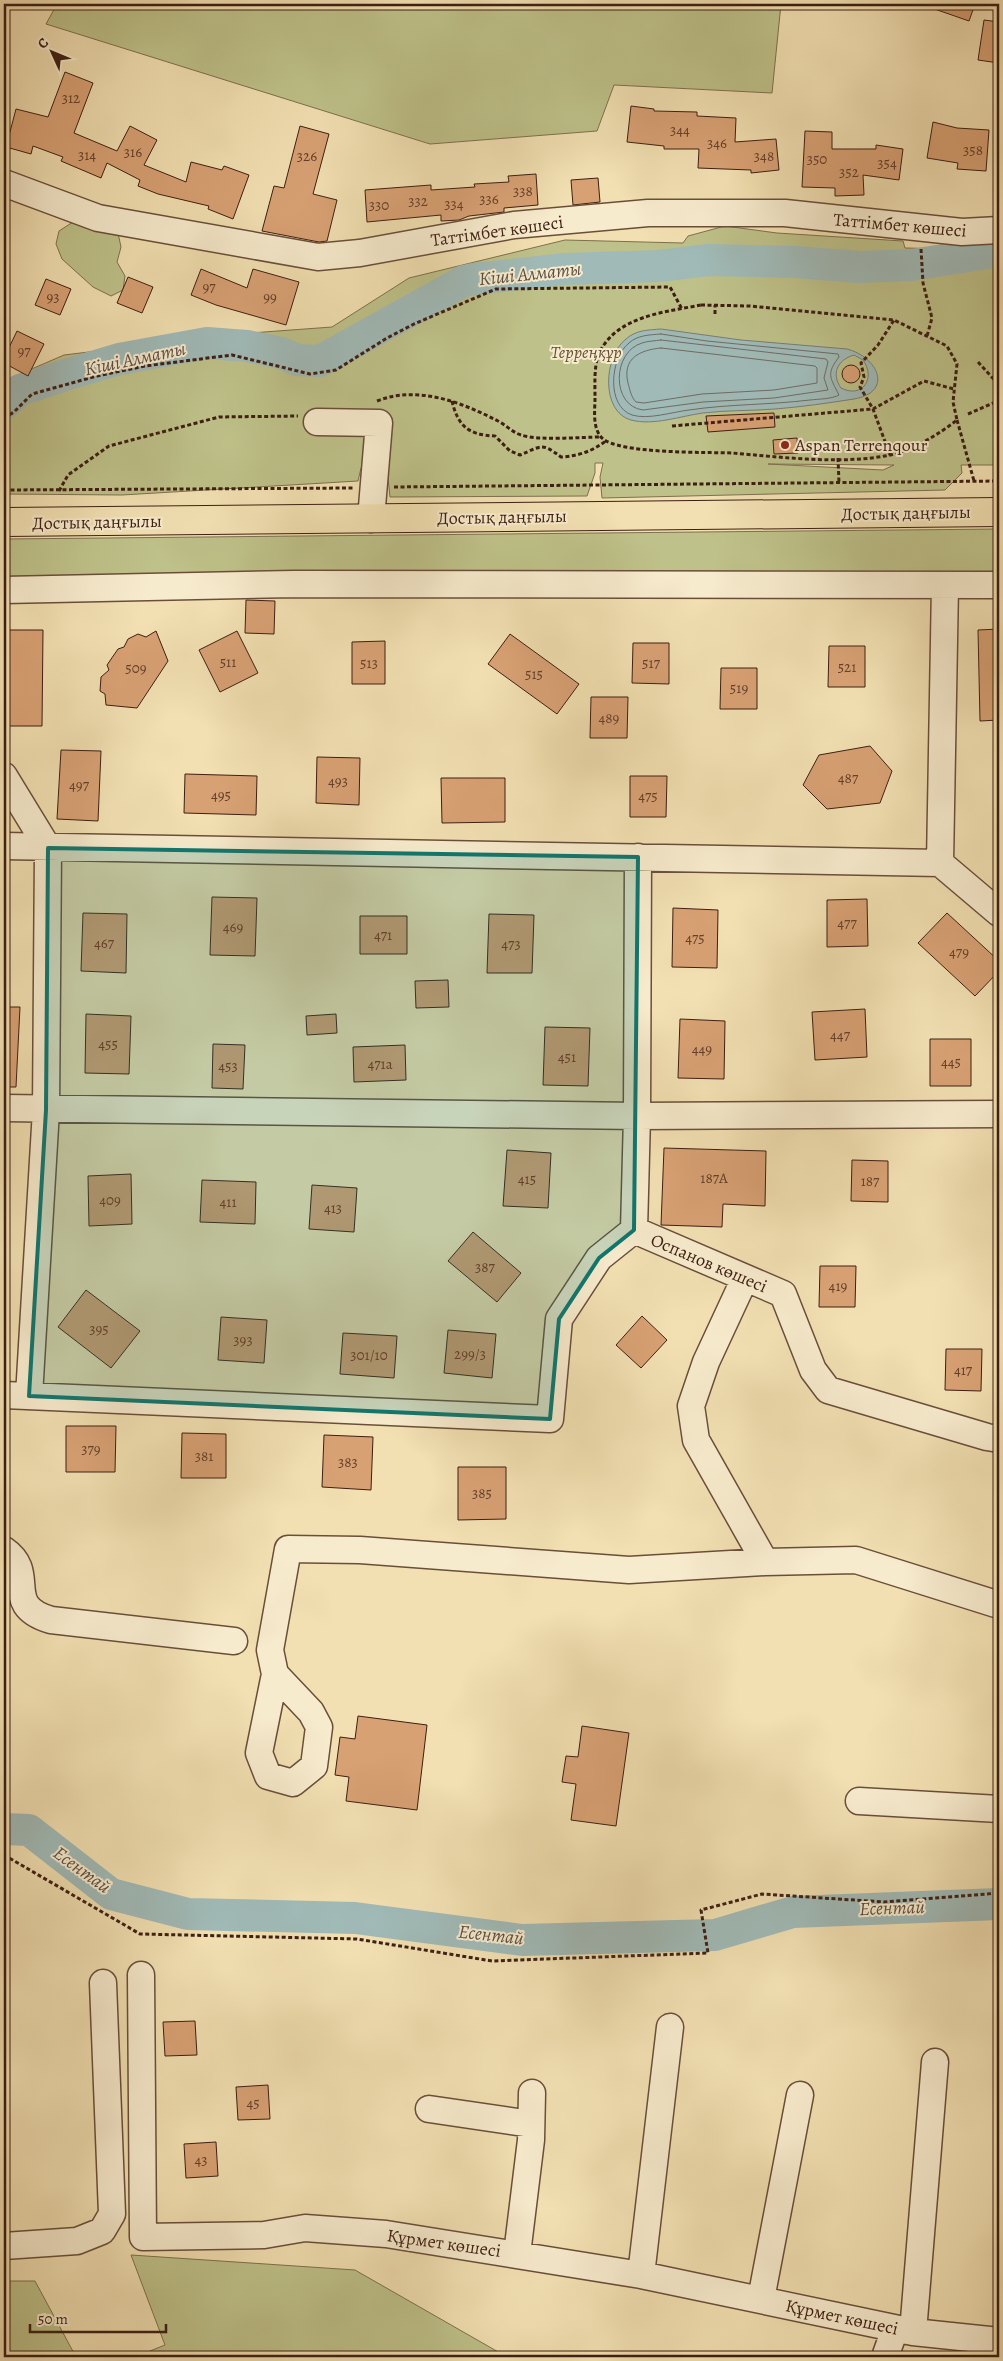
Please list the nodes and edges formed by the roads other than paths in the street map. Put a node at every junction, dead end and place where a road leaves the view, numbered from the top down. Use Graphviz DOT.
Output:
graph roads {
  1 [pos="4,183"];
  2 [pos="999,230"];
  3 [pos="311,419"];
  4 [pos="999,512"];
  5 [pos="372,519"];
  6 [pos="4,522"];
  7 [pos="945,585"];
  8 [pos="999,585"];
  9 [pos="4,590"];
  10 [pos="4,776"];
  11 [pos="4,846"];
  12 [pos="48,848"];
  13 [pos="638,857"];
  14 [pos="940,863"];
  15 [pos="999,913"];
  16 [pos="4,1108"];
  17 [pos="46,1110"];
  18 [pos="999,1114"];
  19 [pos="637,1116"];
  20 [pos="634,1230"];
  21 [pos="745,1278"];
  22 [pos="16,1395"];
  23 [pos="999,1439"];
  24 [pos="4,1550"];
  25 [pos="766,1562"];
  26 [pos="999,1604"];
  27 [pos="234,1641"];
  28 [pos="275,1674"];
  29 [pos="859,1801"];
  30 [pos="999,1809"];
  31 [pos="141,1976"];
  32 [pos="103,1983"];
  33 [pos="670,2027"];
  34 [pos="935,2062"];
  35 [pos="532,2093"];
  36 [pos="800,2095"];
  37 [pos="429,2109"];
  38 [pos="531,2124"];
  39 [pos="4,2246"];
  40 [pos="517,2254"];
  41 [pos="641,2275"];
  42 [pos="761,2299"];
  43 [pos="904,2330"];
  44 [pos="999,2341"];
  45 [pos="885,2357"];
  1 -- 2 [label="street, Таттімбет көшесі"];
  3 -- 5 [label="street"];
  4 -- 5 [label="main road, Достық даңғылы"];
  5 -- 6 [label="main road, Достық даңғылы"];
  7 -- 8 [label="street"];
  7 -- 9 [label="street"];
  7 -- 14 [label="street"];
  10 -- 12 [label="street"];
  11 -- 12 [label="street"];
  12 -- 13 [label="street"];
  12 -- 17 [label="street"];
  13 -- 14 [label="street"];
  13 -- 19 [label="street, Оспанов көшесі"];
  14 -- 15 [label="street"];
  16 -- 17 [label="street"];
  17 -- 19 [label="street"];
  17 -- 22 [label="street"];
  18 -- 19 [label="street"];
  19 -- 20 [label="street, Оспанов көшесі"];
  20 -- 21 [label="street, Оспанов көшесі"];
  20 -- 22 [label="street"];
  21 -- 23 [label="street, Оспанов көшесі"];
  21 -- 25 [label="street"];
  24 -- 27 [label="street"];
  25 -- 26 [label="street"];
  25 -- 28 [label="street"];
  29 -- 30 [label="street"];
  31 -- 40 [label="street, Құрмет көшесі"];
  32 -- 39 [label="street"];
  33 -- 41 [label="street"];
  34 -- 43 [label="street"];
  35 -- 38 [label="street"];
  36 -- 42 [label="street"];
  37 -- 38 [label="street"];
  38 -- 40 [label="street"];
  40 -- 41 [label="street, Құрмет көшесі"];
  41 -- 42 [label="street, Құрмет көшесі"];
  42 -- 43 [label="street, Құрмет көшесі"];
  43 -- 44 [label="street, Құрмет көшесі"];
  43 -- 45 [label="street"];
}
